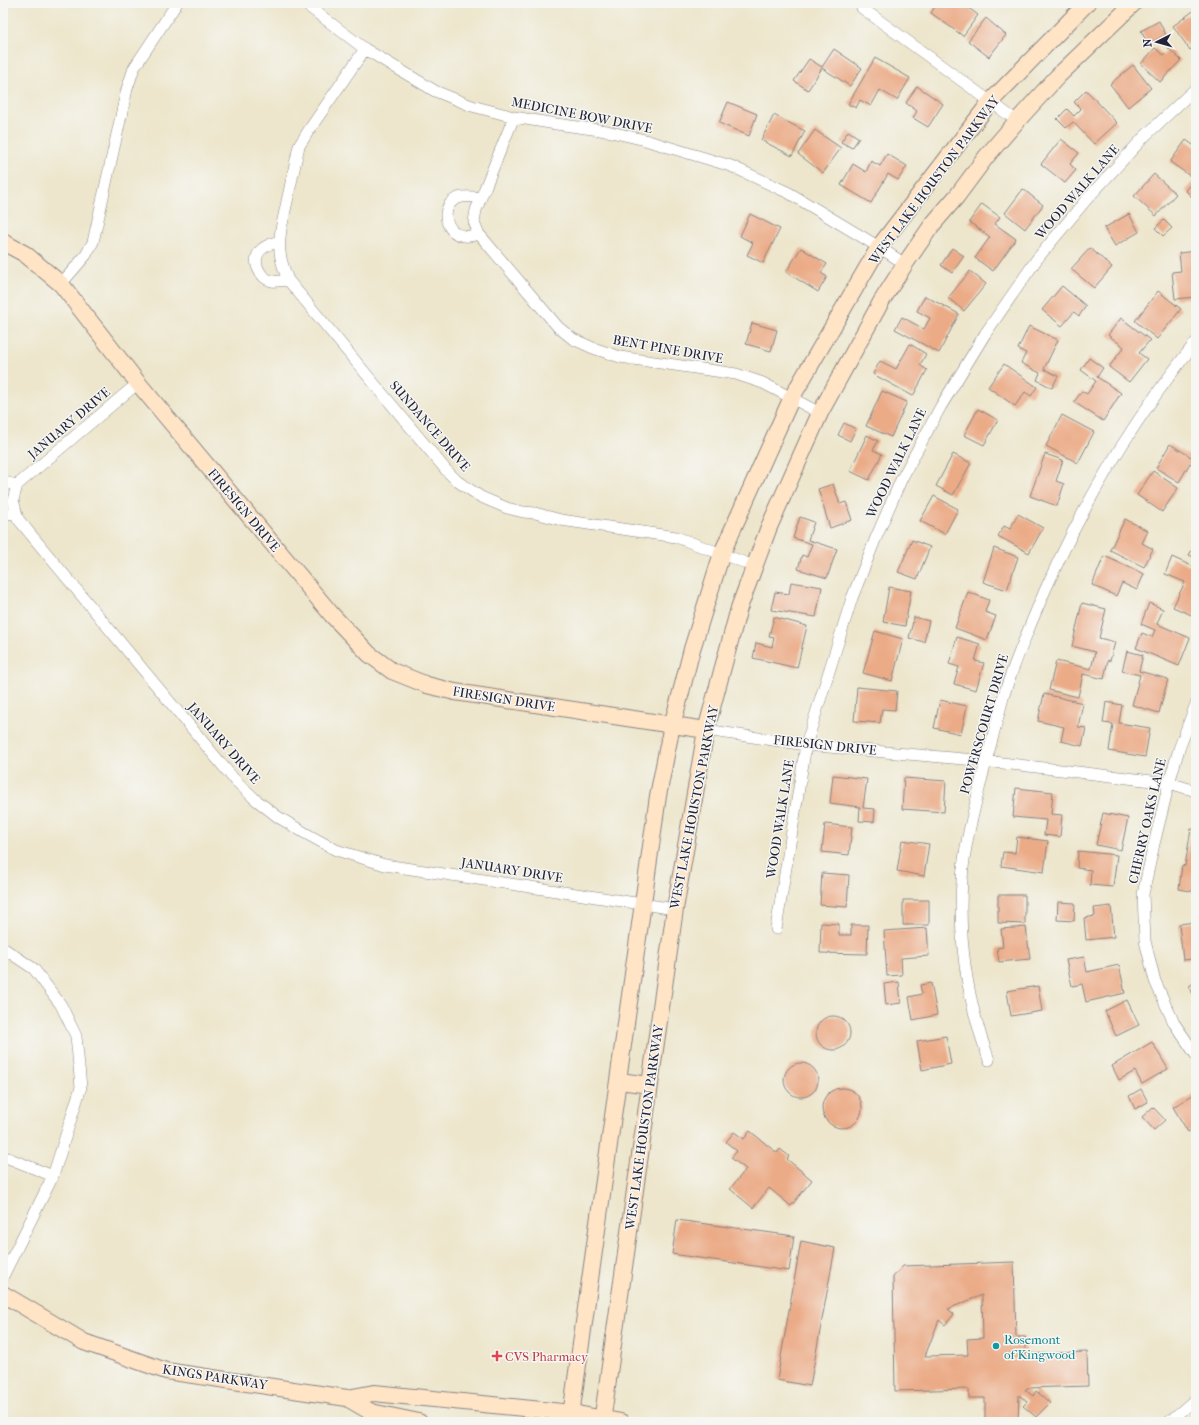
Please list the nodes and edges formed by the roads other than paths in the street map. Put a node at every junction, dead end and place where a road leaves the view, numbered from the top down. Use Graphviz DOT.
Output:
graph roads {
  1 [pos="177,3"];
  2 [pos="304,3"];
  3 [pos="1087,3"];
  4 [pos="1134,3"];
  5 [pos="862,8"];
  6 [pos="365,49"];
  7 [pos="1196,88"];
  8 [pos="991,101"];
  9 [pos="514,117"];
  10 [pos="1017,121"];
  11 [pos="481,198"];
  12 [pos="479,234"];
  13 [pos="3,242"];
  14 [pos="279,242"];
  15 [pos="880,247"];
  16 [pos="905,264"];
  17 [pos="288,280"];
  18 [pos="61,284"];
  19 [pos="1196,342"];
  20 [pos="138,383"];
  21 [pos="792,397"];
  22 [pos="820,413"];
  23 [pos="3,482"];
  24 [pos="17,485"];
  25 [pos="16,513"];
  26 [pos="3,514"];
  27 [pos="722,553"];
  28 [pos="754,566"];
  29 [pos="1196,704"];
  30 [pos="672,725"];
  31 [pos="706,730"];
  32 [pos="806,745"];
  33 [pos="986,761"];
  34 [pos="1169,783"];
  35 [pos="1196,791"];
  36 [pos="642,904"];
  37 [pos="675,909"];
  38 [pos="776,929"];
  39 [pos="3,948"];
  40 [pos="1196,1055"];
  41 [pos="989,1060"];
  42 [pos="619,1081"];
  43 [pos="650,1085"];
  44 [pos="3,1156"];
  45 [pos="53,1176"];
  46 [pos="3,1276"];
  47 [pos="3,1294"];
  48 [pos="347,1398"];
  49 [pos="1196,1399"];
  50 [pos="571,1418"];
  51 [pos="602,1420"];
  52 [pos="419,1422"];
  53 [pos="621,1422"];
  54 [pos="1169,1422"];
  1 -- 18 [label="street"];
  2 -- 6 [label="street, MEDICINE BOW DRIVE"];
  3 -- 8 [label="main road, WEST LAKE HOUSTON PARKWAY"];
  4 -- 10 [label="main road, WEST LAKE HOUSTON PARKWAY"];
  5 -- 8 [label="street"];
  6 -- 9 [label="street, MEDICINE BOW DRIVE"];
  6 -- 14 [label="street, SUNDANCE DRIVE"];
  7 -- 32 [label="street, WOOD WALK LANE"];
  8 -- 10 [label="street"];
  8 -- 15 [label="main road, WEST LAKE HOUSTON PARKWAY"];
  9 -- 11 [label="street, BENT PINE DRIVE"];
  9 -- 15 [label="street, MEDICINE BOW DRIVE"];
  10 -- 16 [label="main road, WEST LAKE HOUSTON PARKWAY"];
  11 -- 12 [label="street, BENT PINE DRIVE"];
  11 -- 12 [label="street"];
  12 -- 21 [label="street, BENT PINE DRIVE"];
  13 -- 18 [label="main road, FIRESIGN DRIVE"];
  14 -- 17 [label="street, SUNDANCE DRIVE"];
  14 -- 17 [label="street"];
  15 -- 16 [label="street, MEDICINE BOW DRIVE"];
  15 -- 21 [label="main road, WEST LAKE HOUSTON PARKWAY"];
  16 -- 22 [label="main road, WEST LAKE HOUSTON PARKWAY"];
  17 -- 27 [label="street, SUNDANCE DRIVE"];
  18 -- 20 [label="main road, FIRESIGN DRIVE"];
  19 -- 33 [label="street, POWERSCOURT DRIVE"];
  20 -- 24 [label="street, JANUARY DRIVE"];
  20 -- 30 [label="main road, FIRESIGN DRIVE"];
  21 -- 22 [label="street, BENT PINE DRIVE"];
  21 -- 27 [label="main road, WEST LAKE HOUSTON PARKWAY"];
  22 -- 28 [label="main road, WEST LAKE HOUSTON PARKWAY"];
  23 -- 24 [label="street"];
  24 -- 25 [label="street, JANUARY DRIVE"];
  25 -- 26 [label="street"];
  25 -- 36 [label="street, JANUARY DRIVE"];
  27 -- 28 [label="street, SUNDANCE DRIVE"];
  27 -- 30 [label="main road, WEST LAKE HOUSTON PARKWAY"];
  28 -- 31 [label="main road, WEST LAKE HOUSTON PARKWAY"];
  29 -- 34 [label="street, CHERRY OAKS LANE"];
  30 -- 31 [label="main road, FIRESIGN DRIVE"];
  30 -- 36 [label="main road, WEST LAKE HOUSTON PARKWAY"];
  31 -- 32 [label="street, FIRESIGN DRIVE"];
  31 -- 37 [label="main road, WEST LAKE HOUSTON PARKWAY"];
  32 -- 33 [label="street, FIRESIGN DRIVE"];
  32 -- 38 [label="street, WOOD WALK LANE"];
  33 -- 34 [label="street, FIRESIGN DRIVE"];
  33 -- 41 [label="street, POWERSCOURT DRIVE"];
  34 -- 35 [label="street, FIRESIGN DRIVE"];
  34 -- 40 [label="street, CHERRY OAKS LANE"];
  36 -- 37 [label="street, JANUARY DRIVE"];
  36 -- 42 [label="main road, WEST LAKE HOUSTON PARKWAY"];
  37 -- 43 [label="main road, WEST LAKE HOUSTON PARKWAY"];
  39 -- 45 [label="street"];
  42 -- 43 [label="main road"];
  42 -- 50 [label="main road, WEST LAKE HOUSTON PARKWAY"];
  43 -- 51 [label="main road, WEST LAKE HOUSTON PARKWAY"];
  44 -- 45 [label="street"];
  45 -- 46 [label="street"];
  47 -- 48 [label="main road, KINGS PARKWAY"];
  48 -- 50 [label="main road, KINGS PARKWAY"];
  48 -- 52 [label="main road, KINGS PARKWAY"];
  49 -- 54 [label="street"];
  50 -- 51 [label="main road, KINGS PARKWAY"];
  51 -- 53 [label="main road, KINGS PARKWAY"];
}
